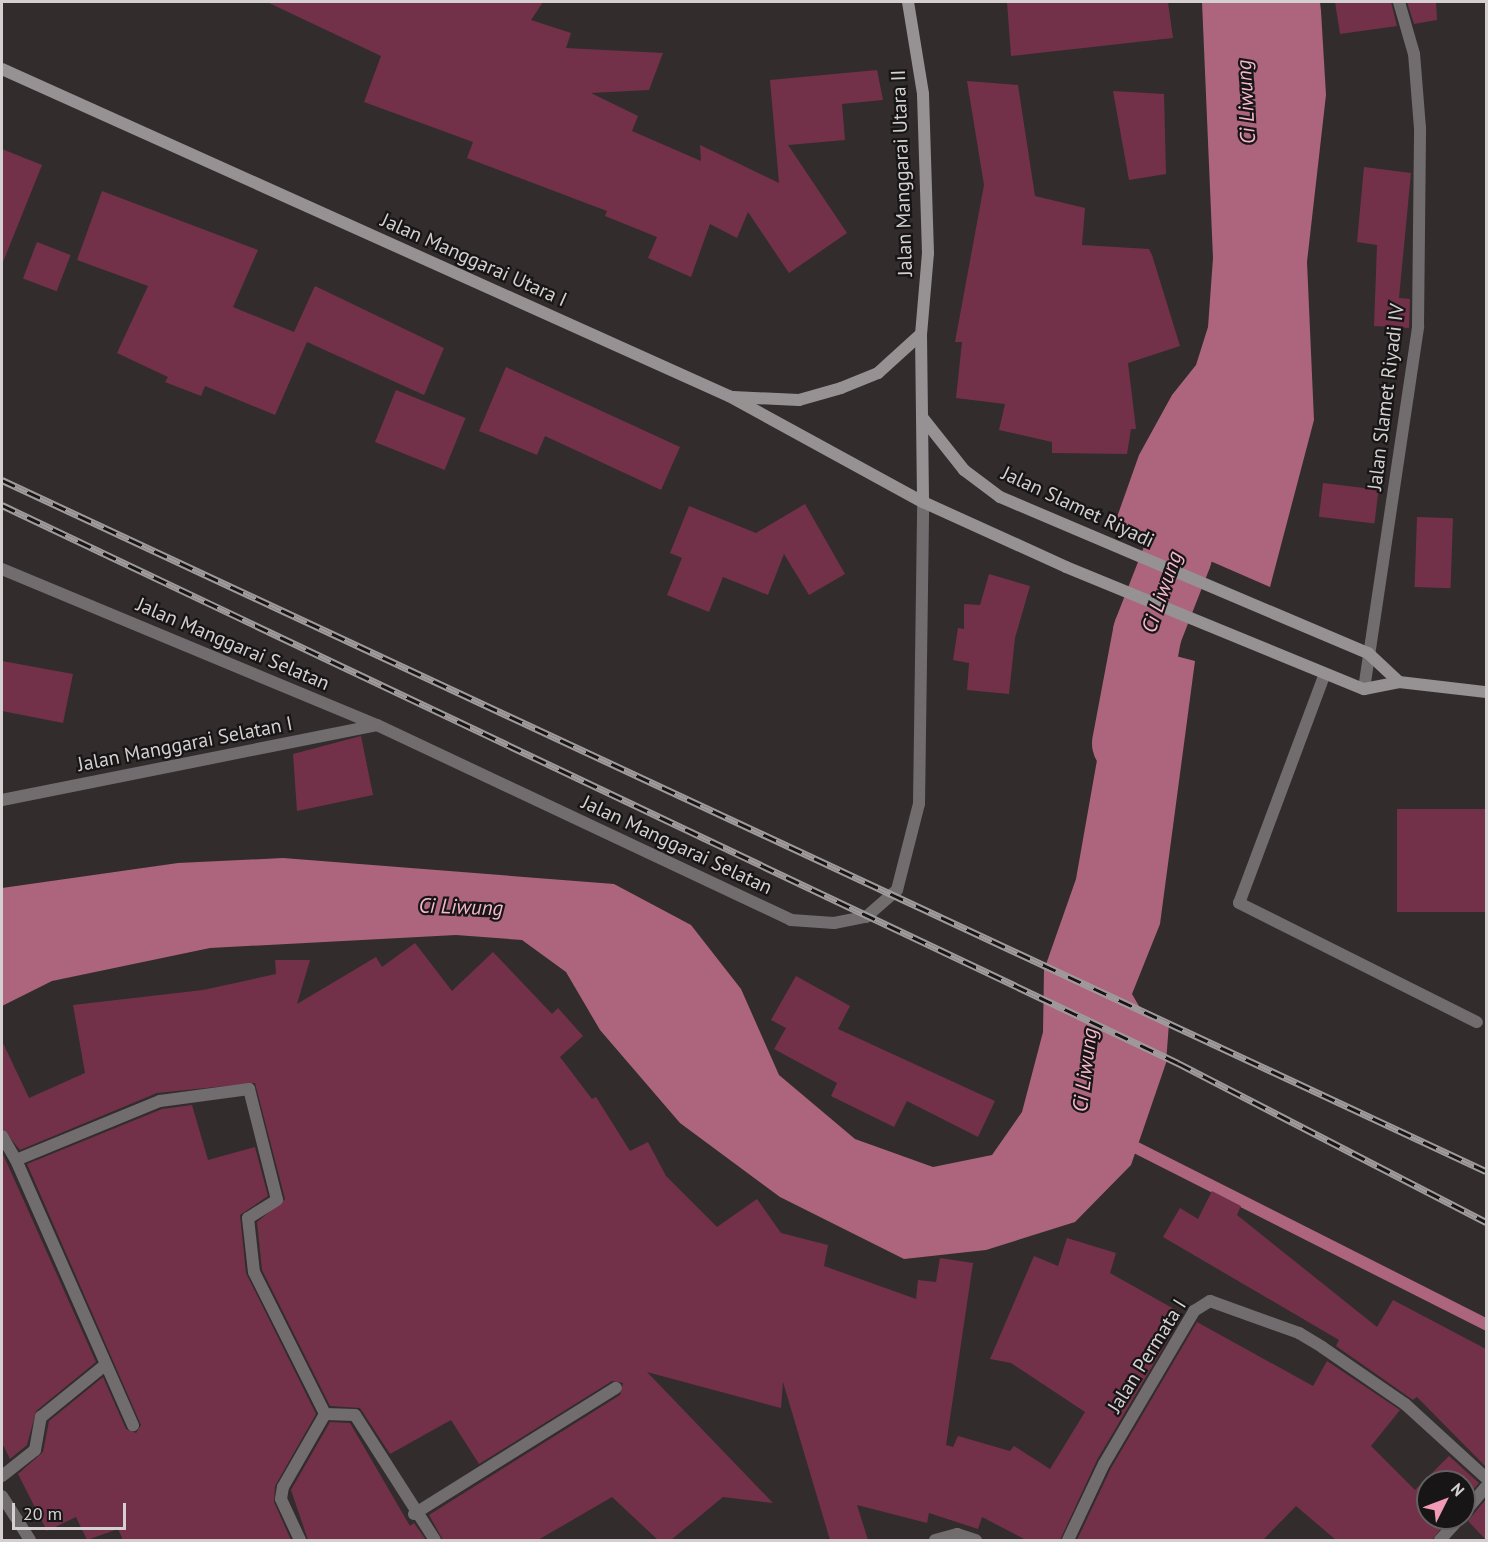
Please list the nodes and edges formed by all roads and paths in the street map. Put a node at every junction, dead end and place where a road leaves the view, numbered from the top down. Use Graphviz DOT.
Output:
graph roads {
  1 [pos="908,2"];
  2 [pos="1400,2"];
  3 [pos="2,69"];
  4 [pos="921,334"];
  5 [pos="729,396"];
  6 [pos="922,417"];
  7 [pos="923,502"];
  8 [pos="2,569"];
  9 [pos="1368,653"];
  10 [pos="1324,676"];
  11 [pos="1399,682"];
  12 [pos="1364,689"];
  13 [pos="1486,692"];
  14 [pos="377,725"];
  15 [pos="2,800"];
  16 [pos="1476,1022"];
  17 [pos="2,1136"];
  18 [pos="16,1160"];
  19 [pos="105,1365"];
  20 [pos="616,1389"];
  21 [pos="325,1414"];
  22 [pos="133,1425"];
  23 [pos="2,1476"];
  24 [pos="1486,1478"];
  25 [pos="1486,1487"];
  26 [pos="2,1496"];
  27 [pos="1476,1499"];
  28 [pos="414,1514"];
  29 [pos="30,1540"];
  30 [pos="300,1540"];
  31 [pos="435,1540"];
  32 [pos="935,1540"];
  33 [pos="976,1540"];
  34 [pos="1068,1540"];
  1 -- 4 [label="street, Jalan Manggarai Utara II"];
  2 -- 9 [label="street, Jalan Slamet Riyadi IV"];
  3 -- 5 [label="street, Jalan Manggarai Utara I"];
  4 -- 5 [label="street"];
  4 -- 6 [label="street, Jalan Manggarai Utara II"];
  5 -- 7 [label="street, Jalan Manggarai Utara I"];
  6 -- 7 [label="street, Jalan Manggarai Selatan"];
  6 -- 9 [label="street, Jalan Slamet Riyadi"];
  7 -- 10 [label="street"];
  7 -- 14 [label="street, Jalan Manggarai Selatan"];
  8 -- 14 [label="street, Jalan Manggarai Selatan"];
  9 -- 11 [label="street, Jalan Slamet Riyadi"];
  9 -- 12 [label="street, Jalan Slamet Riyadi IV"];
  10 -- 12 [label="street"];
  10 -- 16 [label="street"];
  11 -- 12 [label="street"];
  11 -- 13 [label="street"];
  14 -- 15 [label="street, Jalan Manggarai Selatan I"];
  17 -- 18 [label="street"];
  18 -- 19 [label="street"];
  18 -- 21 [label="street"];
  19 -- 22 [label="street"];
  19 -- 23 [label="street"];
  20 -- 28 [label="street"];
  21 -- 28 [label="street"];
  21 -- 30 [label="street"];
  24 -- 34 [label="street, Jalan Permata I"];
  25 -- 27 [label="street"];
  26 -- 29 [label="street"];
  28 -- 31 [label="street"];
  32 -- 33 [label="street"];
}
